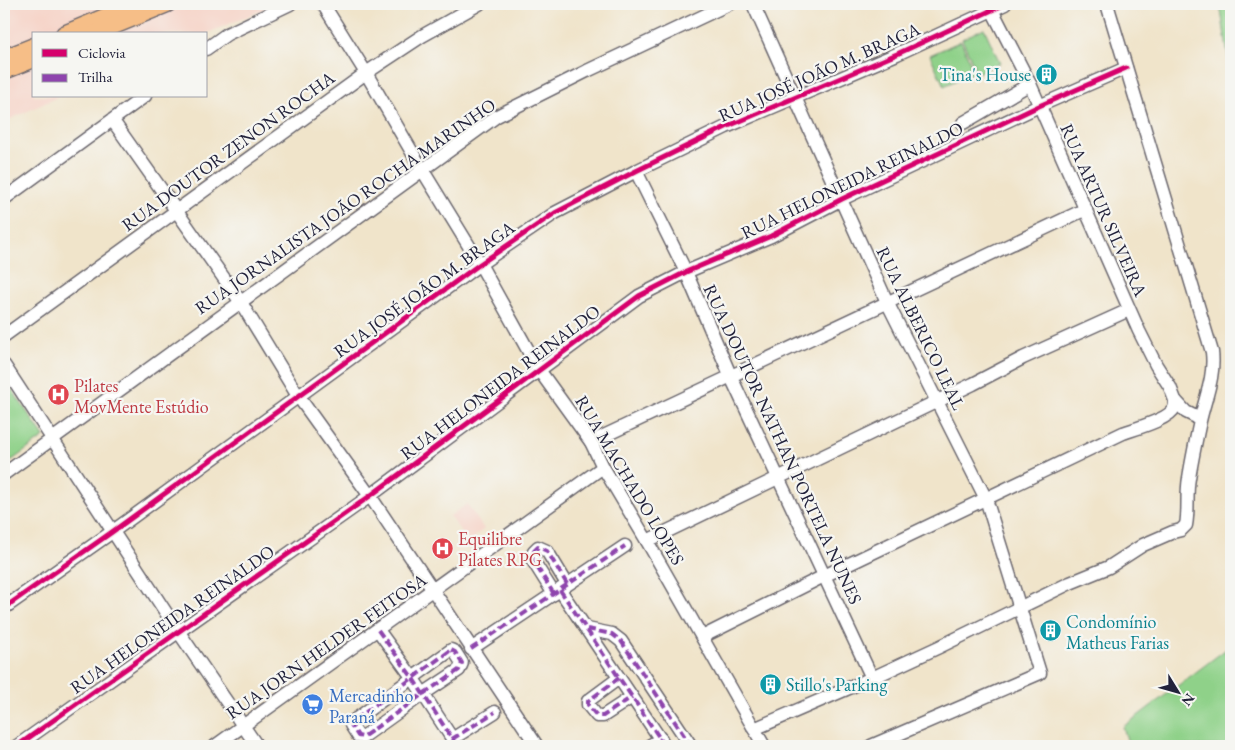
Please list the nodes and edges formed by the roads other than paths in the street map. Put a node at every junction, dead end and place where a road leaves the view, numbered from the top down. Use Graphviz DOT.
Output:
graph roads {
  1 [pos="167,4"];
  2 [pos="290,4"];
  3 [pos="323,4"];
  4 [pos="479,4"];
  5 [pos="729,4"];
  6 [pos="753,4"];
  7 [pos="1005,4"];
  8 [pos="1106,4"];
  9 [pos="142,7"];
  10 [pos="990,7"];
  11 [pos="70,32"];
  12 [pos="98,32"];
  13 [pos="32,47"];
  14 [pos="208,48"];
  15 [pos="4,58"];
  16 [pos="32,59"];
  17 [pos="1126,68"];
  18 [pos="4,71"];
  19 [pos="366,72"];
  20 [pos="1030,84"];
  21 [pos="796,97"];
  22 [pos="142,98"];
  23 [pos="1039,106"];
  24 [pos="112,121"];
  25 [pos="963,123"];
  26 [pos="423,171"];
  27 [pos="636,171"];
  28 [pos="4,199"];
  29 [pos="842,200"];
  30 [pos="176,209"];
  31 [pos="1086,210"];
  32 [pos="480,264"];
  33 [pos="686,272"];
  34 [pos="240,301"];
  35 [pos="887,302"];
  36 [pos="1130,310"];
  37 [pos="4,336"];
  38 [pos="4,365"];
  39 [pos="540,370"];
  40 [pos="731,377"];
  41 [pos="298,396"];
  42 [pos="1175,400"];
  43 [pos="936,402"];
  44 [pos="1200,419"];
  45 [pos="51,439"];
  46 [pos="590,442"];
  47 [pos="603,468"];
  48 [pos="4,474"];
  49 [pos="779,477"];
  50 [pos="370,496"];
  51 [pos="986,499"];
  52 [pos="112,532"];
  53 [pos="647,541"];
  54 [pos="625,546"];
  55 [pos="824,576"];
  56 [pos="560,589"];
  57 [pos="433,591"];
  58 [pos="1020,607"];
  59 [pos="4,608"];
  60 [pos="587,629"];
  61 [pos="378,630"];
  62 [pos="178,631"];
  63 [pos="702,637"];
  64 [pos="471,648"];
  65 [pos="412,677"];
  66 [pos="619,678"];
  67 [pos="872,678"];
  68 [pos="423,694"];
  69 [pos="632,697"];
  70 [pos="495,712"];
  71 [pos="243,726"];
  72 [pos="754,729"];
  73 [pos="455,743"];
  74 [pos="663,743"];
  75 [pos="17,746"];
  76 [pos="215,746"];
  77 [pos="256,746"];
  78 [pos="537,746"];
  79 [pos="649,746"];
  80 [pos="691,746"];
  81 [pos="764,746"];
  82 [pos="871,746"];
  1 -- 9 [label="main road"];
  2 -- 14 [label="street"];
  3 -- 19 [label="street, RUA MACHADO LOPES"];
  4 -- 19 [label="street, RUA DOUTOR ZENON ROCHA"];
  5 -- 26 [label="street, RUA JORNALISTA JOÃO ROCHA MARINHO"];
  6 -- 21 [label="street, RUA ALBERICO LEAL"];
  7 -- 10 [label="street, RUA JOSÉ JOÃO M. BRAGA"];
  8 -- 17 [label="street"];
  9 -- 11 [label="main road"];
  9 -- 12 [label="main road"];
  10 -- 20 [label="street, RUA ARTUR SILVEIRA"];
  10 -- 21 [label="street, RUA JOSÉ JOÃO M. BRAGA"];
  13 -- 15 [label="main road"];
  16 -- 18 [label="main road"];
  17 -- 23 [label="street, RUA HELONEIDA REINALDO"];
  17 -- 44 [label="street"];
  19 -- 26 [label="street, RUA MACHADO LOPES"];
  19 -- 30 [label="street, RUA DOUTOR ZENON ROCHA"];
  20 -- 23 [label="street, RUA ARTUR SILVEIRA"];
  20 -- 25 [label="street"];
  21 -- 27 [label="street, RUA JOSÉ JOÃO M. BRAGA"];
  21 -- 29 [label="street, RUA ALBERICO LEAL"];
  22 -- 24 [label="street"];
  23 -- 29 [label="street, RUA HELONEIDA REINALDO"];
  23 -- 31 [label="street, RUA ARTUR SILVEIRA"];
  24 -- 28 [label="street"];
  24 -- 30 [label="street"];
  26 -- 32 [label="street, RUA MACHADO LOPES"];
  26 -- 34 [label="street, RUA JORNALISTA JOÃO ROCHA MARINHO"];
  27 -- 32 [label="street, RUA JOSÉ JOÃO M. BRAGA"];
  27 -- 33 [label="street, RUA DOUTOR NATHAN PORTELA NUNES"];
  29 -- 33 [label="street, RUA HELONEIDA REINALDO"];
  29 -- 35 [label="street, RUA ALBERICO LEAL"];
  30 -- 34 [label="street"];
  30 -- 37 [label="street, RUA DOUTOR ZENON ROCHA"];
  31 -- 35 [label="street"];
  31 -- 36 [label="street, RUA ARTUR SILVEIRA"];
  32 -- 39 [label="street, RUA MACHADO LOPES"];
  32 -- 41 [label="street, RUA JOSÉ JOÃO M. BRAGA"];
  33 -- 39 [label="street, RUA HELONEIDA REINALDO"];
  33 -- 40 [label="street, RUA DOUTOR NATHAN PORTELA NUNES"];
  34 -- 41 [label="street"];
  34 -- 45 [label="street, RUA JORNALISTA JOÃO ROCHA MARINHO"];
  35 -- 40 [label="street"];
  35 -- 43 [label="street, RUA ALBERICO LEAL"];
  36 -- 42 [label="street, RUA ARTUR SILVEIRA"];
  36 -- 43 [label="street"];
  38 -- 45 [label="street"];
  39 -- 46 [label="street, RUA MACHADO LOPES"];
  39 -- 50 [label="street, RUA HELONEIDA REINALDO"];
  40 -- 46 [label="street"];
  40 -- 49 [label="street, RUA DOUTOR NATHAN PORTELA NUNES"];
  41 -- 50 [label="street"];
  41 -- 52 [label="street, RUA JOSÉ JOÃO M. BRAGA"];
  42 -- 44 [label="street, RUA ARTUR SILVEIRA"];
  42 -- 51 [label="street"];
  43 -- 49 [label="street"];
  43 -- 51 [label="street, RUA ALBERICO LEAL"];
  44 -- 58 [label="street"];
  45 -- 48 [label="street, RUA JORNALISTA JOÃO ROCHA MARINHO"];
  45 -- 52 [label="street"];
  46 -- 47 [label="street, RUA MACHADO LOPES"];
  47 -- 53 [label="street, RUA MACHADO LOPES"];
  47 -- 57 [label="street, RUA JORN HELDER FEITOSA"];
  49 -- 53 [label="street"];
  49 -- 55 [label="street, RUA DOUTOR NATHAN PORTELA NUNES"];
  50 -- 57 [label="street"];
  50 -- 62 [label="street, RUA HELONEIDA REINALDO"];
  51 -- 55 [label="street"];
  51 -- 58 [label="street, RUA ALBERICO LEAL"];
  52 -- 59 [label="street, RUA JOSÉ JOÃO M. BRAGA"];
  52 -- 62 [label="street"];
  53 -- 63 [label="street, RUA MACHADO LOPES"];
  54 -- 56 [label="street"];
  55 -- 63 [label="street"];
  55 -- 67 [label="street, RUA DOUTOR NATHAN PORTELA NUNES"];
  56 -- 60 [label="street"];
  56 -- 64 [label="street"];
  57 -- 61 [label="street, RUA JORN HELDER FEITOSA"];
  57 -- 64 [label="street"];
  58 -- 67 [label="street"];
  58 -- 82 [label="street, RUA ALBERICO LEAL"];
  60 -- 66 [label="street"];
  60 -- 80 [label="street"];
  61 -- 65 [label="street"];
  61 -- 71 [label="street, RUA JORN HELDER FEITOSA"];
  62 -- 71 [label="street"];
  62 -- 75 [label="street, RUA HELONEIDA REINALDO"];
  63 -- 72 [label="street, RUA MACHADO LOPES"];
  64 -- 78 [label="street"];
  65 -- 68 [label="street"];
  65 -- 68 [label="street"];
  65 -- 68 [label="street"];
  66 -- 69 [label="street"];
  66 -- 69 [label="street"];
  67 -- 72 [label="street"];
  68 -- 73 [label="street"];
  69 -- 74 [label="street"];
  70 -- 73 [label="street"];
  71 -- 76 [label="street, RUA JORN HELDER FEITOSA"];
  71 -- 77 [label="street"];
  72 -- 81 [label="street, RUA MACHADO LOPES"];
  74 -- 79 [label="street"];
}
